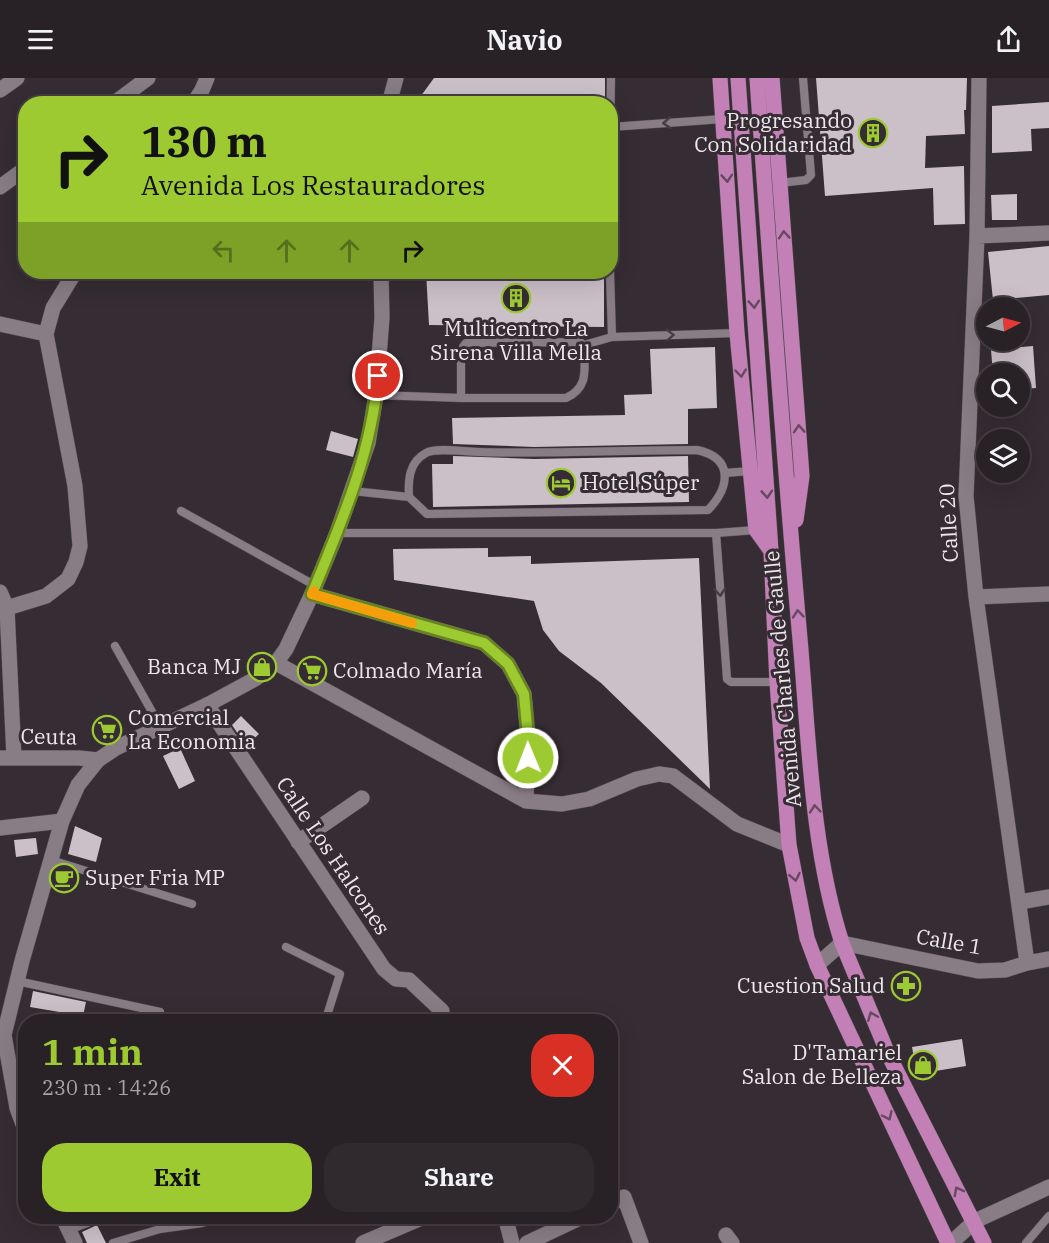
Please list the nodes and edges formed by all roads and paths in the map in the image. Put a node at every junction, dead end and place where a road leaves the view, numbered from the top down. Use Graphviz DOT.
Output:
graph roads {
  1 [pos="17,78"];
  2 [pos="148,78"];
  3 [pos="207,78"];
  4 [pos="396,78"];
  5 [pos="611,78"];
  6 [pos="720,78"];
  7 [pos="738,78"];
  8 [pos="756,78"];
  9 [pos="772,78"];
  10 [pos="803,78"];
  11 [pos="979,78"];
  12 [pos="0,90"];
  13 [pos="124,96"];
  14 [pos="198,96"];
  15 [pos="390,96"];
  16 [pos="611,96"];
  17 [pos="723,119"];
  18 [pos="618,126"];
  19 [pos="18,174"];
  20 [pos="780,183"];
  21 [pos="0,187"];
  22 [pos="1049,233"];
  23 [pos="977,236"];
  24 [pos="71,279"];
  25 [pos="381,279"];
  26 [pos="610,279"];
  27 [pos="0,324"];
  28 [pos="737,333"];
  29 [pos="46,334"];
  30 [pos="612,337"];
  31 [pos="584,345"];
  32 [pos="376,395"];
  33 [pos="461,398"];
  34 [pos="750,471"];
  35 [pos="725,473"];
  36 [pos="353,491"];
  37 [pos="409,497"];
  38 [pos="181,511"];
  39 [pos="756,530"];
  40 [pos="337,533"];
  41 [pos="716,533"];
  42 [pos="792,550"];
  43 [pos="771,551"];
  44 [pos="314,590"];
  45 [pos="0,592"];
  46 [pos="1049,594"];
  47 [pos="976,597"];
  48 [pos="7,608"];
  49 [pos="115,646"];
  50 [pos="276,663"];
  51 [pos="777,681"];
  52 [pos="207,705"];
  53 [pos="160,726"];
  54 [pos="7,758"];
  55 [pos="98,760"];
  56 [pos="362,798"];
  57 [pos="526,801"];
  58 [pos="62,821"];
  59 [pos="0,828"];
  60 [pos="298,842"];
  61 [pos="789,845"];
  62 [pos="51,860"];
  63 [pos="1049,897"];
  64 [pos="1020,902"];
  65 [pos="192,904"];
  66 [pos="842,943"];
  67 [pos="286,947"];
  68 [pos="1049,959"];
  69 [pos="1027,963"];
  70 [pos="817,965"];
  71 [pos="17,981"];
  72 [pos="442,1011"];
  73 [pos="160,1012"];
  74 [pos="328,1014"];
  75 [pos="2,1035"];
  76 [pos="18,1084"];
  77 [pos="1049,1187"];
  78 [pos="618,1203"];
  79 [pos="1049,1216"];
  80 [pos="975,1221"];
  81 [pos="84,1224"];
  82 [pos="195,1224"];
  83 [pos="407,1224"];
  84 [pos="507,1224"];
  85 [pos="567,1224"];
  86 [pos="68,1230"];
  87 [pos="530,1242"];
  88 [pos="114,1243"];
  89 [pos="363,1243"];
  90 [pos="512,1243"];
  91 [pos="641,1243"];
  92 [pos="950,1243"];
  93 [pos="984,1243"];
  94 [pos="1026,1243"];
  1 -- 12 [label="street"];
  2 -- 13 [label="street"];
  3 -- 14 [label="street"];
  4 -- 15 [label="street"];
  5 -- 16 [label="lane"];
  6 -- 17 [label="main road"];
  7 -- 43 [label="main road, Avenida Charles de Gaulle, one-way"];
  8 -- 42 [label="main road, Avenida Charles de Gaulle"];
  9 -- 20 [label="main road"];
  10 -- 20 [label="lane"];
  11 -- 23 [label="street, Calle 20"];
  17 -- 18 [label="lane, one-way"];
  17 -- 28 [label="main road, one-way"];
  19 -- 21 [label="street"];
  42 -- 20 [label="main road, one-way"];
  22 -- 23 [label="street"];
  23 -- 47 [label="street, Calle 20"];
  24 -- 29 [label="street"];
  25 -- 32 [label="street"];
  26 -- 30 [label="lane"];
  27 -- 29 [label="street"];
  30 -- 28 [label="lane, one-way"];
  28 -- 34 [label="main road, one-way"];
  29 -- 48 [label="street"];
  30 -- 31 [label="lane"];
  31 -- 33 [label="lane"];
  31 -- 33 [label="lane"];
  32 -- 33 [label="lane"];
  32 -- 36 [label="street"];
  34 -- 35 [label="lane"];
  34 -- 39 [label="main road"];
  35 -- 37 [label="lane"];
  35 -- 37 [label="lane"];
  36 -- 37 [label="lane"];
  36 -- 40 [label="street"];
  38 -- 44 [label="lane"];
  39 -- 41 [label="lane"];
  39 -- 43 [label="main road"];
  40 -- 41 [label="lane"];
  40 -- 44 [label="street"];
  41 -- 51 [label="lane, one-way"];
  66 -- 42 [label="main road, Avenida Charles de Gaulle, one-way"];
  43 -- 51 [label="main road, Avenida Charles de Gaulle"];
  44 -- 50 [label="street"];
  44 -- 57 [label="street"];
  45 -- 48 [label="street"];
  46 -- 47 [label="street"];
  47 -- 64 [label="street, Calle 20"];
  48 -- 54 [label="street"];
  49 -- 53 [label="lane"];
  50 -- 52 [label="street"];
  50 -- 57 [label="street"];
  51 -- 61 [label="main road, Avenida Charles de Gaulle"];
  52 -- 53 [label="street"];
  52 -- 60 [label="street, Calle Los Halcones"];
  53 -- 55 [label="street"];
  54 -- 55 [label="street, Ceuta"];
  55 -- 58 [label="street"];
  56 -- 60 [label="street"];
  57 -- 61 [label="street"];
  58 -- 59 [label="street"];
  58 -- 62 [label="street"];
  60 -- 72 [label="street, Calle Los Halcones"];
  61 -- 70 [label="main road, Avenida Charles de Gaulle, one-way"];
  62 -- 65 [label="lane"];
  62 -- 71 [label="street"];
  63 -- 64 [label="street"];
  64 -- 69 [label="street, Calle 20"];
  66 -- 69 [label="street, Calle 1"];
  66 -- 70 [label="street"];
  80 -- 66 [label="main road, Avenida Charles de Gaulle, one-way"];
  67 -- 74 [label="lane"];
  68 -- 69 [label="street, Calle 1"];
  70 -- 92 [label="main road, Avenida Charles de Gaulle, one-way"];
  71 -- 73 [label="lane"];
  71 -- 75 [label="street"];
  75 -- 76 [label="street"];
  77 -- 80 [label="street"];
  78 -- 91 [label="street"];
  79 -- 94 [label="lane"];
  80 -- 92 [label="street"];
  80 -- 93 [label="main road, Avenida Charles de Gaulle"];
  81 -- 86 [label="lane"];
  82 -- 88 [label="lane"];
  83 -- 89 [label="street"];
  84 -- 90 [label="street"];
  85 -- 87 [label="street"];
}
